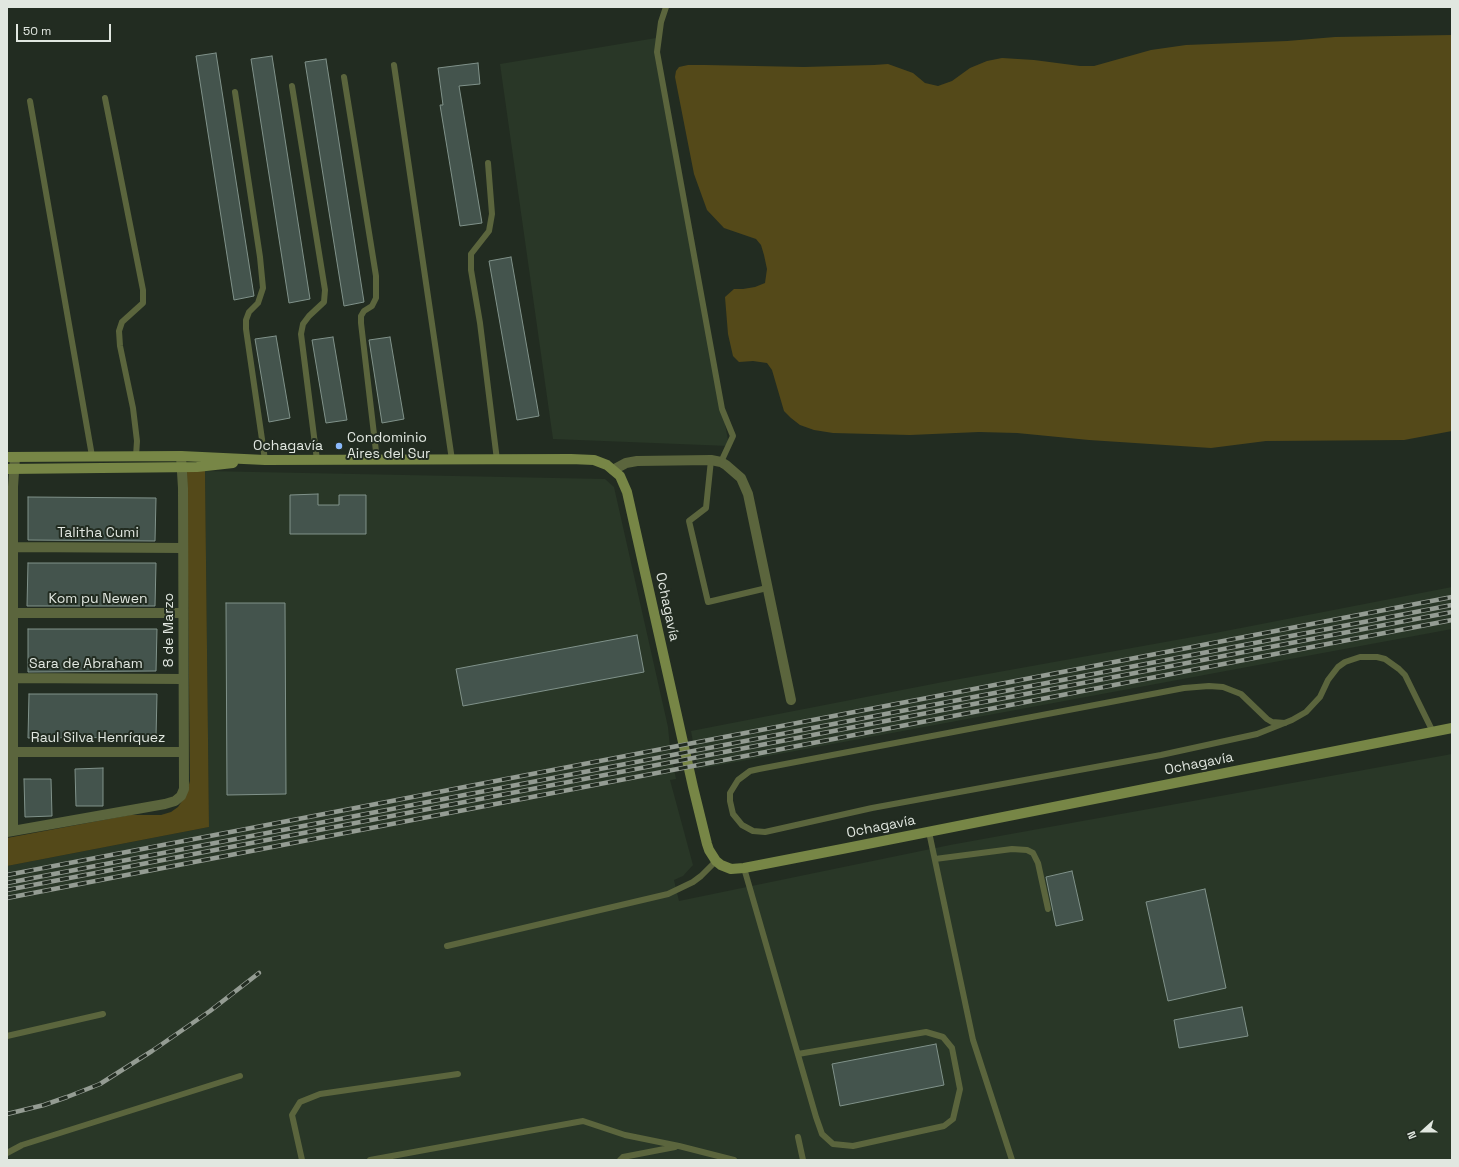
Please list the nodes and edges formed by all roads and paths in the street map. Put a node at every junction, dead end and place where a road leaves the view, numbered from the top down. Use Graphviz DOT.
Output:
graph roads {
  1 [pos="666,7"];
  2 [pos="394,65"];
  3 [pos="344,77"];
  4 [pos="292,86"];
  5 [pos="235,92"];
  6 [pos="105,98"];
  7 [pos="30,101"];
  8 [pos="488,163"];
  9 [pos="92,456"];
  10 [pos="136,456"];
  11 [pos="181,456"];
  12 [pos="11,457"];
  13 [pos="265,460"];
  14 [pos="317,460"];
  15 [pos="377,460"];
  16 [pos="452,460"];
  17 [pos="497,460"];
  18 [pos="716,461"];
  19 [pos="182,467"];
  20 [pos="11,469"];
  21 [pos="614,470"];
  22 [pos="13,547"];
  23 [pos="183,548"];
  24 [pos="767,588"];
  25 [pos="13,613"];
  26 [pos="183,613"];
  27 [pos="13,678"];
  28 [pos="183,678"];
  29 [pos="791,700"];
  30 [pos="1285,723"];
  31 [pos="1452,728"];
  32 [pos="1433,732"];
  33 [pos="13,752"];
  34 [pos="183,752"];
  35 [pos="10,832"];
  36 [pos="929,832"];
  37 [pos="935,859"];
  38 [pos="716,861"];
  39 [pos="744,868"];
  40 [pos="1048,909"];
  41 [pos="447,946"];
  42 [pos="103,1014"];
  43 [pos="7,1036"];
  44 [pos="798,1054"];
  45 [pos="458,1074"];
  46 [pos="240,1076"];
  47 [pos="798,1137"];
  48 [pos="679,1146"];
  49 [pos="7,1153"];
  50 [pos="302,1160"];
  51 [pos="370,1160"];
  52 [pos="620,1160"];
  53 [pos="734,1160"];
  54 [pos="803,1160"];
  55 [pos="1012,1160"];
  1 -- 18 [label="lane"];
  2 -- 16 [label="lane"];
  3 -- 15 [label="lane"];
  4 -- 14 [label="lane"];
  5 -- 13 [label="lane"];
  6 -- 10 [label="lane"];
  7 -- 9 [label="lane"];
  8 -- 17 [label="lane"];
  9 -- 10 [label="main road, Ochagavía"];
  9 -- 12 [label="main road, Ochagavía"];
  10 -- 11 [label="main road, Ochagavía"];
  11 -- 13 [label="main road, Ochagavía"];
  11 -- 19 [label="street, 8 de Marzo"];
  12 -- 20 [label="street"];
  13 -- 14 [label="main road, Ochagavía"];
  13 -- 19 [label="main road"];
  14 -- 15 [label="main road, Ochagavía"];
  15 -- 16 [label="main road, Ochagavía"];
  16 -- 17 [label="main road, Ochagavía"];
  17 -- 21 [label="main road, Ochagavía"];
  18 -- 21 [label="street"];
  18 -- 24 [label="street"];
  18 -- 24 [label="lane"];
  19 -- 20 [label="main road"];
  19 -- 23 [label="street, 8 de Marzo"];
  20 -- 22 [label="street"];
  21 -- 38 [label="main road, Ochagavía"];
  22 -- 23 [label="street, Talitha Cumi"];
  22 -- 25 [label="street"];
  23 -- 26 [label="street, 8 de Marzo"];
  24 -- 29 [label="street"];
  25 -- 26 [label="street, Kom pu Newen"];
  25 -- 27 [label="street"];
  26 -- 28 [label="street, 8 de Marzo"];
  27 -- 28 [label="street, Sara de Abraham"];
  27 -- 33 [label="street"];
  28 -- 34 [label="street, 8 de Marzo"];
  30 -- 30 [label="lane"];
  30 -- 32 [label="lane"];
  31 -- 32 [label="main road, Ochagavía"];
  32 -- 36 [label="main road, Ochagavía"];
  33 -- 34 [label="street, Raul Silva Henríquez"];
  33 -- 35 [label="street"];
  34 -- 35 [label="street, 8 de Marzo"];
  36 -- 37 [label="lane"];
  36 -- 39 [label="main road, Ochagavía"];
  37 -- 40 [label="lane"];
  37 -- 55 [label="lane"];
  38 -- 39 [label="main road, Ochagavía"];
  38 -- 41 [label="lane"];
  39 -- 44 [label="lane"];
  42 -- 43 [label="lane"];
  44 -- 44 [label="lane"];
  45 -- 50 [label="lane"];
  46 -- 49 [label="lane"];
  47 -- 54 [label="lane"];
  48 -- 51 [label="lane"];
  48 -- 52 [label="lane"];
  48 -- 53 [label="lane"];
}
